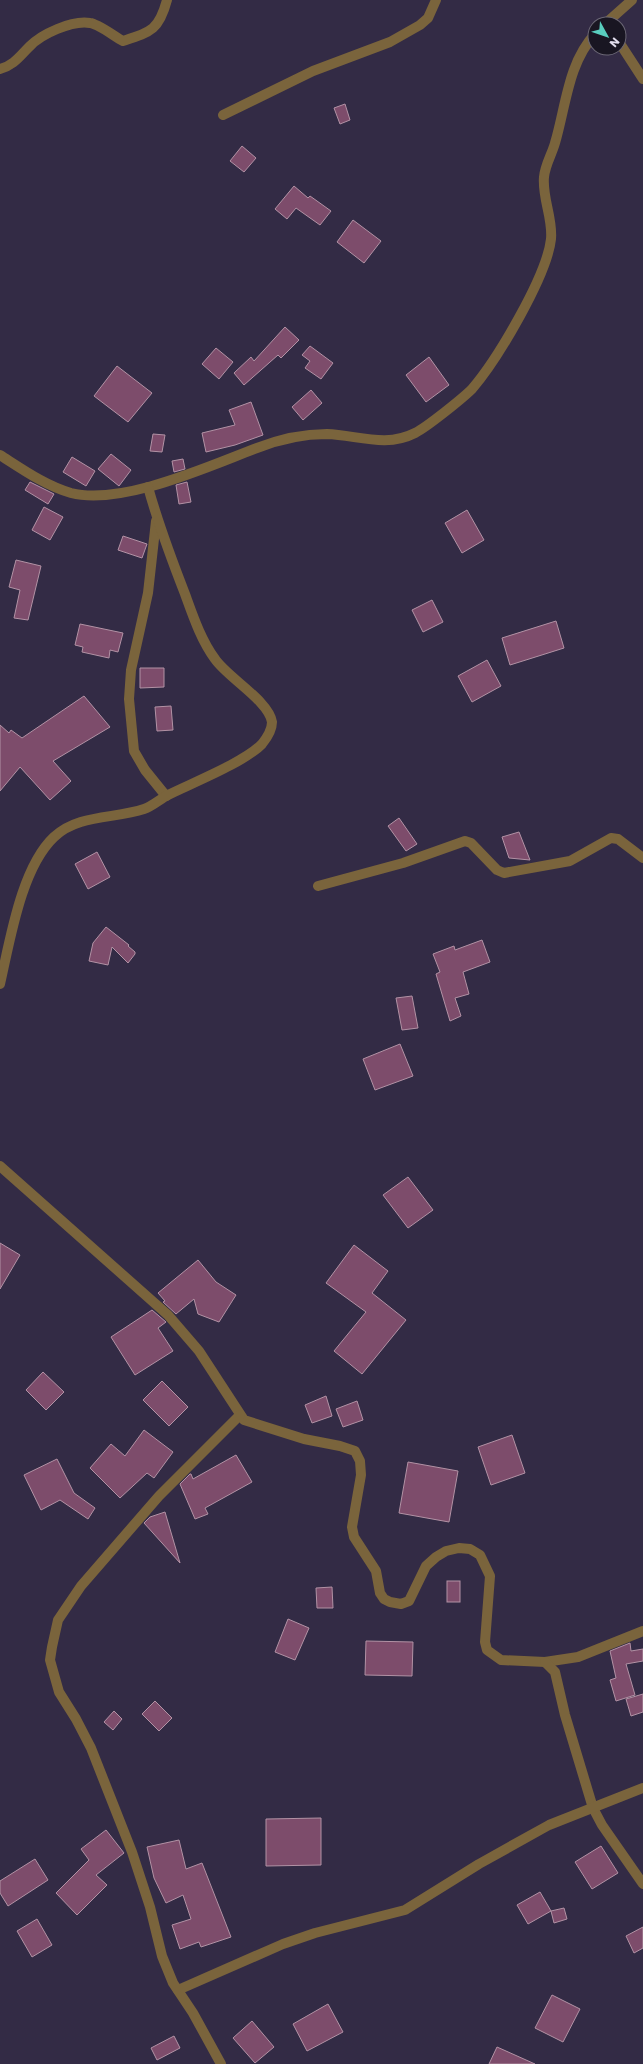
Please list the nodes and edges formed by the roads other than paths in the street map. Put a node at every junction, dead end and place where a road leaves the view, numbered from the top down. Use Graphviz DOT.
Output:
graph roads {
  1 [pos="167,0"];
  2 [pos="436,0"];
  3 [pos="632,0"];
  4 [pos="614,16"];
  5 [pos="587,45"];
  6 [pos="627,54"];
  7 [pos="0,69"];
  8 [pos="643,79"];
  9 [pos="223,115"];
  10 [pos="0,455"];
  11 [pos="148,486"];
  12 [pos="156,519"];
  13 [pos="166,796"];
  14 [pos="643,858"];
  15 [pos="318,886"];
  16 [pos="0,984"];
  17 [pos="0,1166"];
  18 [pos="240,1415"];
  19 [pos="643,1631"];
  20 [pos="545,1662"];
  21 [pos="643,1788"];
  22 [pos="593,1808"];
  23 [pos="643,1884"];
  24 [pos="178,1990"];
  25 [pos="221,2064"];
  1 -- 7 [label="street"];
  2 -- 9 [label="street"];
  3 -- 4 [label="street"];
  5 -- 11 [label="street"];
  6 -- 8 [label="street"];
  10 -- 11 [label="street"];
  11 -- 12 [label="street"];
  12 -- 13 [label="street"];
  12 -- 13 [label="street"];
  13 -- 16 [label="street"];
  14 -- 15 [label="street"];
  17 -- 18 [label="street"];
  18 -- 20 [label="street"];
  18 -- 24 [label="street"];
  19 -- 20 [label="street"];
  20 -- 22 [label="street"];
  21 -- 22 [label="street"];
  22 -- 23 [label="street"];
  22 -- 24 [label="street"];
  24 -- 25 [label="street"];
}
